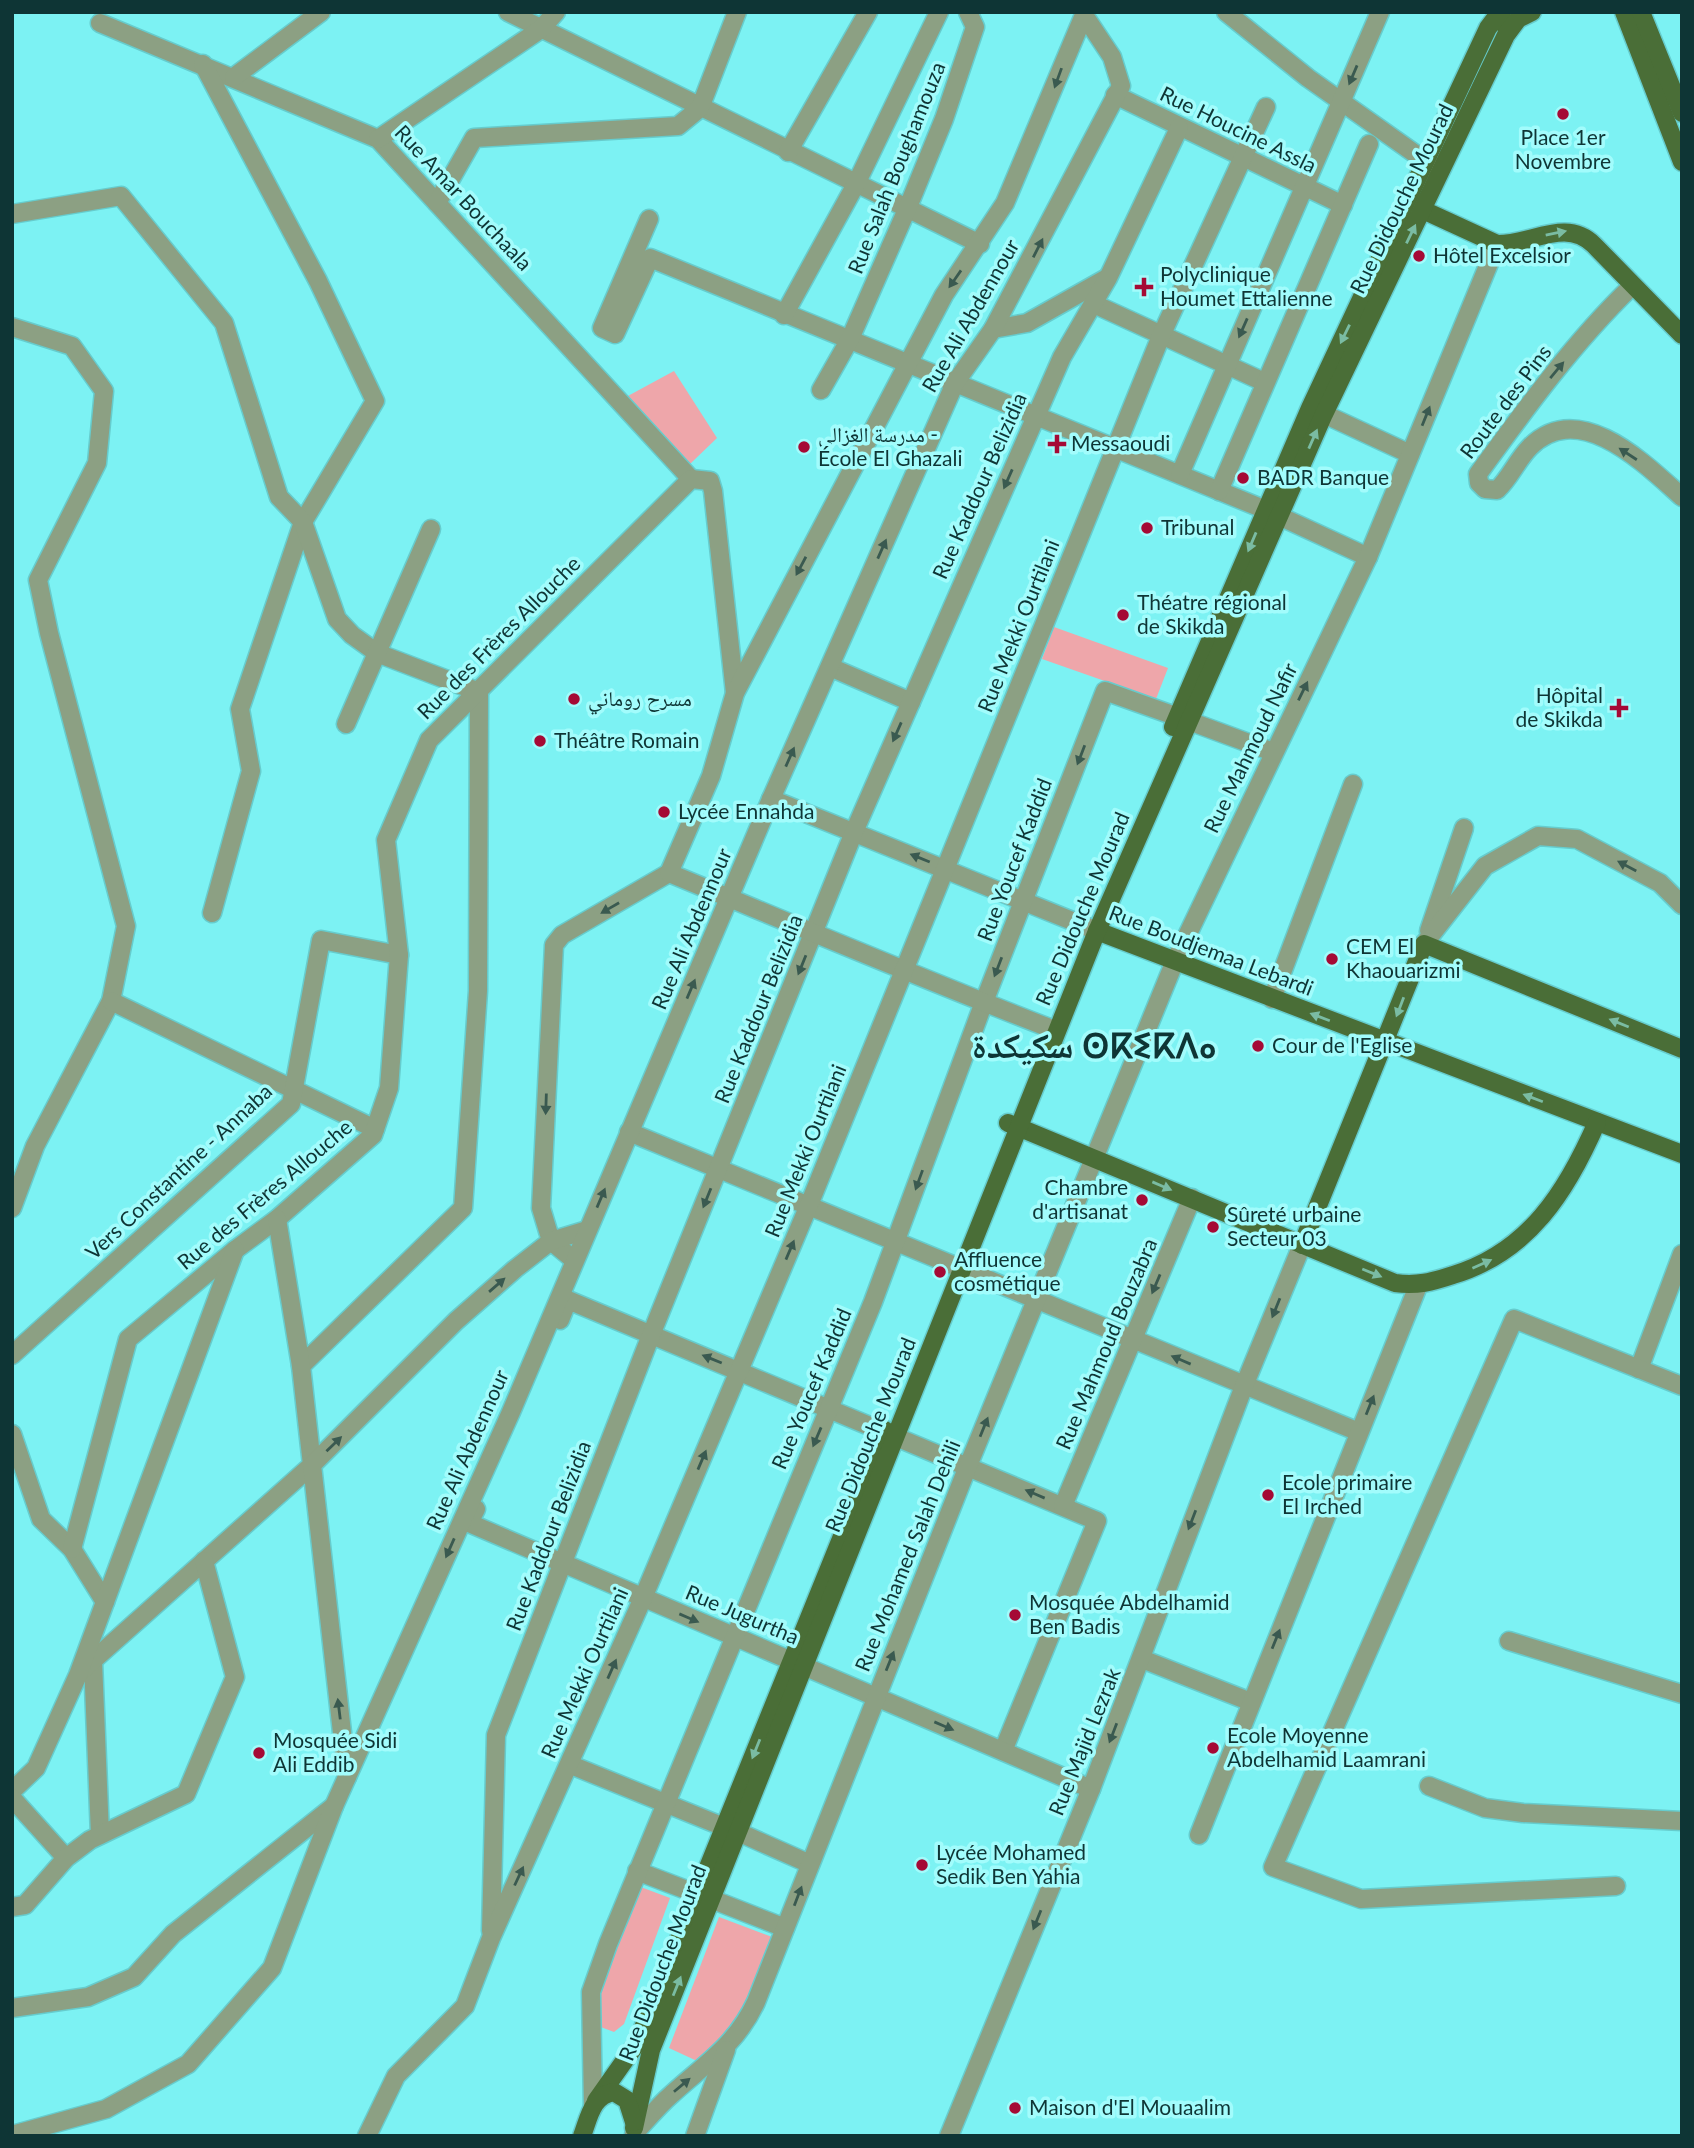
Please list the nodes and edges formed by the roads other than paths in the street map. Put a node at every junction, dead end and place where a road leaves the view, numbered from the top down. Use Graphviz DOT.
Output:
graph roads {
  1 [pos="321,12"];
  2 [pos="508,12"];
  3 [pos="555,12"];
  4 [pos="737,12"];
  5 [pos="868,12"];
  6 [pos="939,12"];
  7 [pos="968,12"];
  8 [pos="1226,12"];
  9 [pos="1380,12"];
  10 [pos="1500,12"];
  11 [pos="1532,12"];
  12 [pos="1624,12"];
  13 [pos="1641,12"];
  14 [pos="1486,20"];
  15 [pos="100,23"];
  16 [pos="541,29"];
  17 [pos="1508,32"];
  18 [pos="203,64"];
  19 [pos="234,77"];
  20 [pos="1118,91"];
  21 [pos="1341,102"];
  22 [pos="1266,107"];
  23 [pos="700,108"];
  24 [pos="1682,113"];
  25 [pos="1179,128"];
  26 [pos="378,139"];
  27 [pos="1369,144"];
  28 [pos="788,152"];
  29 [pos="1243,159"];
  30 [pos="1682,162"];
  31 [pos="1433,168"];
  32 [pos="856,184"];
  33 [pos="1304,188"];
  34 [pos="437,203"];
  35 [pos="1343,205"];
  36 [pos="908,207"];
  37 [pos="1423,210"];
  38 [pos="12,214"];
  39 [pos="649,219"];
  40 [pos="979,244"];
  41 [pos="1497,244"];
  42 [pos="1108,278"];
  43 [pos="1632,286"];
  44 [pos="1094,304"];
  45 [pos="784,315"];
  46 [pos="12,327"];
  47 [pos="993,329"];
  48 [pos="1161,335"];
  49 [pos="1682,335"];
  50 [pos="850,340"];
  51 [pos="907,363"];
  52 [pos="1226,365"];
  53 [pos="1264,382"];
  54 [pos="954,383"];
  55 [pos="821,390"];
  56 [pos="1324,414"];
  57 [pos="1036,416"];
  58 [pos="1115,449"];
  59 [pos="1410,454"];
  60 [pos="1180,474"];
  61 [pos="691,479"];
  62 [pos="1219,491"];
  63 [pos="1682,496"];
  64 [pos="1273,513"];
  65 [pos="303,522"];
  66 [pos="431,529"];
  67 [pos="1368,557"];
  68 [pos="377,653"];
  69 [pos="830,667"];
  70 [pos="479,692"];
  71 [pos="735,693"];
  72 [pos="911,702"];
  73 [pos="1183,719"];
  74 [pos="346,724"];
  75 [pos="1273,752"];
  76 [pos="1353,784"];
  77 [pos="771,799"];
  78 [pos="1464,828"];
  79 [pos="854,832"];
  80 [pos="946,868"];
  81 [pos="669,873"];
  82 [pos="730,898"];
  83 [pos="1024,901"];
  84 [pos="1682,905"];
  85 [pos="212,913"];
  86 [pos="1092,929"];
  87 [pos="814,935"];
  88 [pos="1424,944"];
  89 [pos="399,955"];
  90 [pos="1175,961"];
  91 [pos="904,971"];
  92 [pos="1272,999"];
  93 [pos="111,1001"];
  94 [pos="984,1002"];
  95 [pos="1047,1027"];
  96 [pos="1386,1042"];
  97 [pos="1682,1049"];
  98 [pos="295,1090"];
  99 [pos="1597,1122"];
  100 [pos="1014,1125"];
  101 [pos="375,1129"];
  102 [pos="629,1132"];
  103 [pos="1682,1154"];
  104 [pos="1094,1157"];
  105 [pos="719,1168"];
  106 [pos="1192,1198"];
  107 [pos="809,1205"];
  108 [pos="12,1208"];
  109 [pos="277,1219"];
  110 [pos="587,1230"];
  111 [pos="551,1241"];
  112 [pos="897,1242"];
  113 [pos="1302,1245"];
  114 [pos="235,1250"];
  115 [pos="1682,1254"];
  116 [pos="574,1260"];
  117 [pos="957,1266"];
  118 [pos="1418,1286"];
  119 [pos="1036,1299"];
  120 [pos="651,1335"];
  121 [pos="1133,1339"];
  122 [pos="12,1355"];
  123 [pos="301,1366"];
  124 [pos="1639,1369"];
  125 [pos="739,1371"];
  126 [pos="1244,1386"];
  127 [pos="1682,1387"];
  128 [pos="829,1408"];
  129 [pos="511,1412"];
  130 [pos="503,1430"];
  131 [pos="1359,1432"];
  132 [pos="890,1433"];
  133 [pos="12,1434"];
  134 [pos="312,1465"];
  135 [pos="968,1466"];
  136 [pos="1063,1506"];
  137 [pos="72,1549"];
  138 [pos="204,1561"];
  139 [pos="562,1563"];
  140 [pos="643,1598"];
  141 [pos="105,1602"];
  142 [pos="732,1636"];
  143 [pos="1509,1641"];
  144 [pos="1142,1659"];
  145 [pos="93,1661"];
  146 [pos="798,1663"];
  147 [pos="78,1675"];
  148 [pos="1682,1693"];
  149 [pos="876,1697"];
  150 [pos="1251,1702"];
  151 [pos="1003,1751"];
  152 [pos="571,1765"];
  153 [pos="347,1777"];
  154 [pos="1429,1786"];
  155 [pos="1091,1789"];
  156 [pos="12,1791"];
  157 [pos="12,1798"];
  158 [pos="665,1803"];
  159 [pos="334,1806"];
  160 [pos="1682,1821"];
  161 [pos="731,1830"];
  162 [pos="100,1835"];
  163 [pos="1199,1835"];
  164 [pos="66,1858"];
  165 [pos="810,1864"];
  166 [pos="637,1871"];
  167 [pos="1616,1886"];
  168 [pos="704,1897"];
  169 [pos="12,1907"];
  170 [pos="785,1928"];
  171 [pos="491,1938"];
  172 [pos="12,2008"];
  173 [pos="727,2047"];
  174 [pos="594,2104"];
  175 [pos="634,2133"];
  176 [pos="12,2135"];
  177 [pos="367,2136"];
  178 [pos="582,2136"];
  179 [pos="695,2136"];
  180 [pos="948,2136"];
  1 -- 19 [label="street"];
  2 -- 16 [label="street"];
  3 -- 16 [label="street"];
  4 -- 23 [label="street"];
  5 -- 28 [label="street"];
  6 -- 32 [label="street"];
  7 -- 36 [label="street, Rue Salah Boughamouza"];
  8 -- 21 [label="street"];
  9 -- 21 [label="street, one-way"];
  10 -- 14 [label="main road, Rue Didouche Mourad"];
  10 -- 17 [label="main road"];
  11 -- 17 [label="main road, Rue Didouche Mourad"];
  12 -- 30 [label="main road"];
  13 -- 24 [label="main road"];
  14 -- 31 [label="main road, Rue Didouche Mourad"];
  15 -- 18 [label="street, Rue Amar Bouchaala"];
  16 -- 23 [label="street"];
  16 -- 26 [label="street"];
  17 -- 31 [label="main road, Rue Didouche Mourad"];
  18 -- 19 [label="street, Rue Amar Bouchaala"];
  18 -- 65 [label="street"];
  19 -- 26 [label="street, Rue Amar Bouchaala"];
  20 -- 25 [label="street, Rue Houcine Assla"];
  20 -- 40 [label="street, one-way"];
  47 -- 20 [label="street, Rue Ali Abdennour, one-way"];
  21 -- 31 [label="street"];
  21 -- 33 [label="street"];
  22 -- 29 [label="street, Rue Mekki Ourtilani"];
  23 -- 28 [label="street"];
  23 -- 34 [label="street"];
  25 -- 29 [label="street, Rue Houcine Assla"];
  25 -- 42 [label="street, Rue Kaddour Belizidia"];
  26 -- 34 [label="street, Rue Amar Bouchaala"];
  27 -- 35 [label="street"];
  28 -- 32 [label="street"];
  29 -- 33 [label="street, Rue Houcine Assla"];
  29 -- 48 [label="street, Rue Mekki Ourtilani"];
  31 -- 37 [label="main road, Rue Didouche Mourad"];
  31 -- 64 [label="main road, Rue Didouche Mourad, one-way"];
  32 -- 36 [label="street"];
  32 -- 45 [label="street"];
  33 -- 35 [label="street, Rue Houcine Assla"];
  33 -- 52 [label="street, one-way"];
  34 -- 61 [label="street, Rue Amar Bouchaala"];
  35 -- 53 [label="street"];
  36 -- 40 [label="street"];
  36 -- 50 [label="street, Rue Salah Boughamouza"];
  37 -- 41 [label="main road"];
  56 -- 37 [label="main road, Rue Didouche Mourad, one-way"];
  38 -- 65 [label="street"];
  39 -- 45 [label="street"];
  40 -- 51 [label="street, one-way"];
  41 -- 43 [label="main road, one-way"];
  59 -- 41 [label="street, Rue Mahmoud Nafir, one-way"];
  42 -- 44 [label="street, Rue Kaddour Belizidia"];
  42 -- 47 [label="street"];
  43 -- 49 [label="main road"];
  63 -- 43 [label="street, Route des Pins, one-way"];
  44 -- 48 [label="street"];
  44 -- 57 [label="street, Rue Kaddour Belizidia"];
  45 -- 50 [label="street"];
  46 -- 93 [label="street"];
  47 -- 54 [label="street, Rue Ali Abdennour"];
  48 -- 52 [label="street"];
  48 -- 58 [label="street, Rue Mekki Ourtilani"];
  50 -- 51 [label="street"];
  50 -- 55 [label="street, Rue Salah Boughamouza"];
  51 -- 54 [label="street"];
  51 -- 71 [label="street, one-way"];
  52 -- 53 [label="street"];
  52 -- 60 [label="street"];
  53 -- 62 [label="street"];
  54 -- 57 [label="street"];
  69 -- 54 [label="street, Rue Ali Abdennour, one-way"];
  56 -- 59 [label="street"];
  64 -- 56 [label="main road, Rue Didouche Mourad, one-way"];
  57 -- 58 [label="street"];
  57 -- 72 [label="street, Rue Kaddour Belizidia, one-way"];
  58 -- 60 [label="street"];
  58 -- 80 [label="street, Rue Mekki Ourtilani"];
  59 -- 67 [label="street, Rue Mahmoud Nafir"];
  60 -- 62 [label="street"];
  61 -- 70 [label="street, Rue des Frères Allouche"];
  61 -- 71 [label="street"];
  62 -- 64 [label="street"];
  64 -- 67 [label="street"];
  64 -- 73 [label="main road, Rue Didouche Mourad"];
  65 -- 68 [label="street"];
  65 -- 85 [label="street"];
  66 -- 68 [label="street"];
  75 -- 67 [label="street, Rue Mahmoud Nafir, one-way"];
  68 -- 70 [label="street"];
  68 -- 74 [label="street"];
  69 -- 72 [label="street"];
  77 -- 69 [label="street, Rue Ali Abdennour, one-way"];
  70 -- 89 [label="street, Rue des Frères Allouche"];
  70 -- 123 [label="street"];
  71 -- 81 [label="street"];
  72 -- 79 [label="street, Rue Kaddour Belizidia, one-way"];
  73 -- 75 [label="street"];
  73 -- 83 [label="street, Rue Youcef Kaddid, one-way"];
  73 -- 86 [label="main road, Rue Didouche Mourad"];
  75 -- 90 [label="street, Rue Mahmoud Nafir"];
  76 -- 92 [label="street"];
  77 -- 79 [label="street, Rue Boudjemaa Lebardi"];
  77 -- 82 [label="street, Rue Ali Abdennour"];
  78 -- 88 [label="street"];
  80 -- 79 [label="street, Rue Boudjemaa Lebardi, one-way"];
  79 -- 87 [label="street, Rue Kaddour Belizidia"];
  80 -- 83 [label="street, Rue Boudjemaa Lebardi"];
  80 -- 91 [label="street, Rue Mekki Ourtilani"];
  81 -- 82 [label="street"];
  81 -- 111 [label="street, one-way"];
  82 -- 87 [label="street"];
  102 -- 82 [label="street, Rue Ali Abdennour, one-way"];
  83 -- 86 [label="street, Rue Boudjemaa Lebardi"];
  83 -- 94 [label="street, Rue Youcef Kaddid, one-way"];
  84 -- 88 [label="street, one-way"];
  86 -- 90 [label="main road, Rue Boudjemaa Lebardi"];
  86 -- 95 [label="main road, Rue Didouche Mourad"];
  86 -- 100 [label="main road, Rue Didouche Mourad"];
  87 -- 91 [label="street"];
  87 -- 105 [label="street, Rue Kaddour Belizidia, one-way"];
  88 -- 96 [label="main road, one-way"];
  97 -- 88 [label="main road, one-way"];
  89 -- 98 [label="street, Vers Constantine - Annaba"];
  89 -- 101 [label="street, Rue des Frères Allouche"];
  90 -- 92 [label="main road, Rue Boudjemaa Lebardi"];
  90 -- 104 [label="street, Rue Mohamed Salah Dehili"];
  91 -- 94 [label="street"];
  91 -- 107 [label="street, Rue Mekki Ourtilani"];
  96 -- 92 [label="main road, Rue Boudjemaa Lebardi, one-way"];
  93 -- 98 [label="street"];
  93 -- 108 [label="street"];
  94 -- 95 [label="street"];
  94 -- 112 [label="street, Rue Youcef Kaddid, one-way"];
  95 -- 100 [label="main road, Rue Didouche Mourad"];
  99 -- 96 [label="main road, Rue Boudjemaa Lebardi, one-way"];
  96 -- 113 [label="main road"];
  98 -- 101 [label="street"];
  98 -- 122 [label="street, Vers Constantine - Annaba"];
  99 -- 103 [label="main road, Rue Boudjemaa Lebardi"];
  118 -- 99 [label="main road, one-way"];
  100 -- 104 [label="main road"];
  100 -- 117 [label="main road, Rue Didouche Mourad"];
  101 -- 109 [label="street, Rue des Frères Allouche"];
  102 -- 105 [label="street"];
  110 -- 102 [label="street, Rue Ali Abdennour, one-way"];
  104 -- 106 [label="main road, one-way"];
  104 -- 119 [label="street, Rue Mohamed Salah Dehili"];
  105 -- 107 [label="street"];
  105 -- 120 [label="street, Rue Kaddour Belizidia, one-way"];
  106 -- 113 [label="main road"];
  106 -- 121 [label="street, Rue Mahmoud Bouzabra, one-way"];
  107 -- 112 [label="street"];
  125 -- 107 [label="street, Rue Mekki Ourtilani, one-way"];
  109 -- 114 [label="street, Rue des Frères Allouche"];
  109 -- 123 [label="street"];
  110 -- 111 [label="street"];
  110 -- 116 [label="street, Rue Ali Abdennour"];
  111 -- 116 [label="street"];
  134 -- 111 [label="street, one-way"];
  112 -- 117 [label="street"];
  112 -- 128 [label="street, Rue Youcef Kaddid"];
  113 -- 118 [label="main road, one-way"];
  113 -- 126 [label="street, Rue Majid Lezrak, one-way"];
  114 -- 137 [label="street, Rue des Frères Allouche"];
  114 -- 141 [label="street"];
  115 -- 124 [label="street"];
  116 -- 129 [label="street, Rue Ali Abdennour"];
  117 -- 119 [label="street"];
  117 -- 132 [label="main road, Rue Didouche Mourad"];
  131 -- 118 [label="street, one-way"];
  119 -- 121 [label="street"];
  135 -- 119 [label="street, Rue Mohamed Salah Dehili, one-way"];
  125 -- 120 [label="street, one-way"];
  120 -- 129 [label="street"];
  120 -- 139 [label="street, Rue Kaddour Belizidia"];
  126 -- 121 [label="street, one-way"];
  121 -- 136 [label="street, Rue Mahmoud Bouzabra"];
  123 -- 134 [label="street"];
  124 -- 127 [label="street"];
  124 -- 167 [label="street"];
  125 -- 128 [label="street"];
  140 -- 125 [label="street, Rue Mekki Ourtilani, one-way"];
  126 -- 131 [label="street"];
  126 -- 144 [label="street, Rue Majid Lezrak, one-way"];
  128 -- 132 [label="street"];
  128 -- 142 [label="street, Rue Youcef Kaddid, one-way"];
  129 -- 130 [label="street, Rue Ali Abdennour"];
  130 -- 139 [label="street, Rue Jugurtha"];
  130 -- 153 [label="street, Rue Ali Abdennour, one-way"];
  150 -- 131 [label="street, one-way"];
  132 -- 135 [label="street"];
  132 -- 146 [label="main road, Rue Didouche Mourad"];
  133 -- 137 [label="street"];
  134 -- 138 [label="street"];
  153 -- 134 [label="street, one-way"];
  136 -- 135 [label="street, one-way"];
  149 -- 135 [label="street, Rue Mohamed Salah Dehili, one-way"];
  136 -- 151 [label="street"];
  137 -- 141 [label="street"];
  138 -- 145 [label="street"];
  138 -- 162 [label="street"];
  139 -- 140 [label="street, Rue Jugurtha"];
  139 -- 171 [label="street, Rue Kaddour Belizidia"];
  140 -- 142 [label="street, Rue Jugurtha, one-way"];
  152 -- 140 [label="street, Rue Mekki Ourtilani, one-way"];
  141 -- 147 [label="street"];
  142 -- 146 [label="street, Rue Jugurtha"];
  142 -- 158 [label="street, Rue Youcef Kaddid"];
  143 -- 148 [label="street"];
  144 -- 150 [label="street"];
  144 -- 155 [label="street, Rue Majid Lezrak, one-way"];
  145 -- 147 [label="street"];
  145 -- 162 [label="street"];
  146 -- 149 [label="street, Rue Jugurtha"];
  146 -- 161 [label="main road, Rue Didouche Mourad"];
  147 -- 156 [label="street"];
  149 -- 151 [label="street, Rue Jugurtha, one-way"];
  149 -- 165 [label="street, Rue Mohamed Salah Dehili"];
  150 -- 163 [label="street"];
  151 -- 155 [label="street, Rue Jugurtha"];
  152 -- 158 [label="street"];
  171 -- 152 [label="street, Rue Mekki Ourtilani, one-way"];
  153 -- 159 [label="street, Rue Ali Abdennour"];
  154 -- 160 [label="street"];
  155 -- 180 [label="street, Rue Majid Lezrak, one-way"];
  157 -- 164 [label="street"];
  158 -- 161 [label="street"];
  158 -- 166 [label="street, Rue Youcef Kaddid"];
  159 -- 172 [label="street"];
  159 -- 176 [label="street, Rue Ali Abdennour"];
  161 -- 165 [label="street"];
  161 -- 168 [label="main road, Rue Didouche Mourad"];
  162 -- 164 [label="street"];
  164 -- 169 [label="street"];
  170 -- 165 [label="street, Rue Mohamed Salah Dehili, one-way"];
  166 -- 168 [label="street"];
  166 -- 174 [label="street, Rue Youcef Kaddid"];
  168 -- 170 [label="street"];
  168 -- 174 [label="main road, Rue Didouche Mourad"];
  175 -- 168 [label="main road, Rue Didouche Mourad, one-way"];
  170 -- 173 [label="street, Rue Mohamed Salah Dehili"];
  171 -- 177 [label="street, Rue Mekki Ourtilani"];
  175 -- 173 [label="street, Rue Mohamed Salah Dehili, one-way"];
  173 -- 179 [label="street"];
  174 -- 175 [label="main road"];
  174 -- 178 [label="main road, Rue Didouche Mourad"];
}
